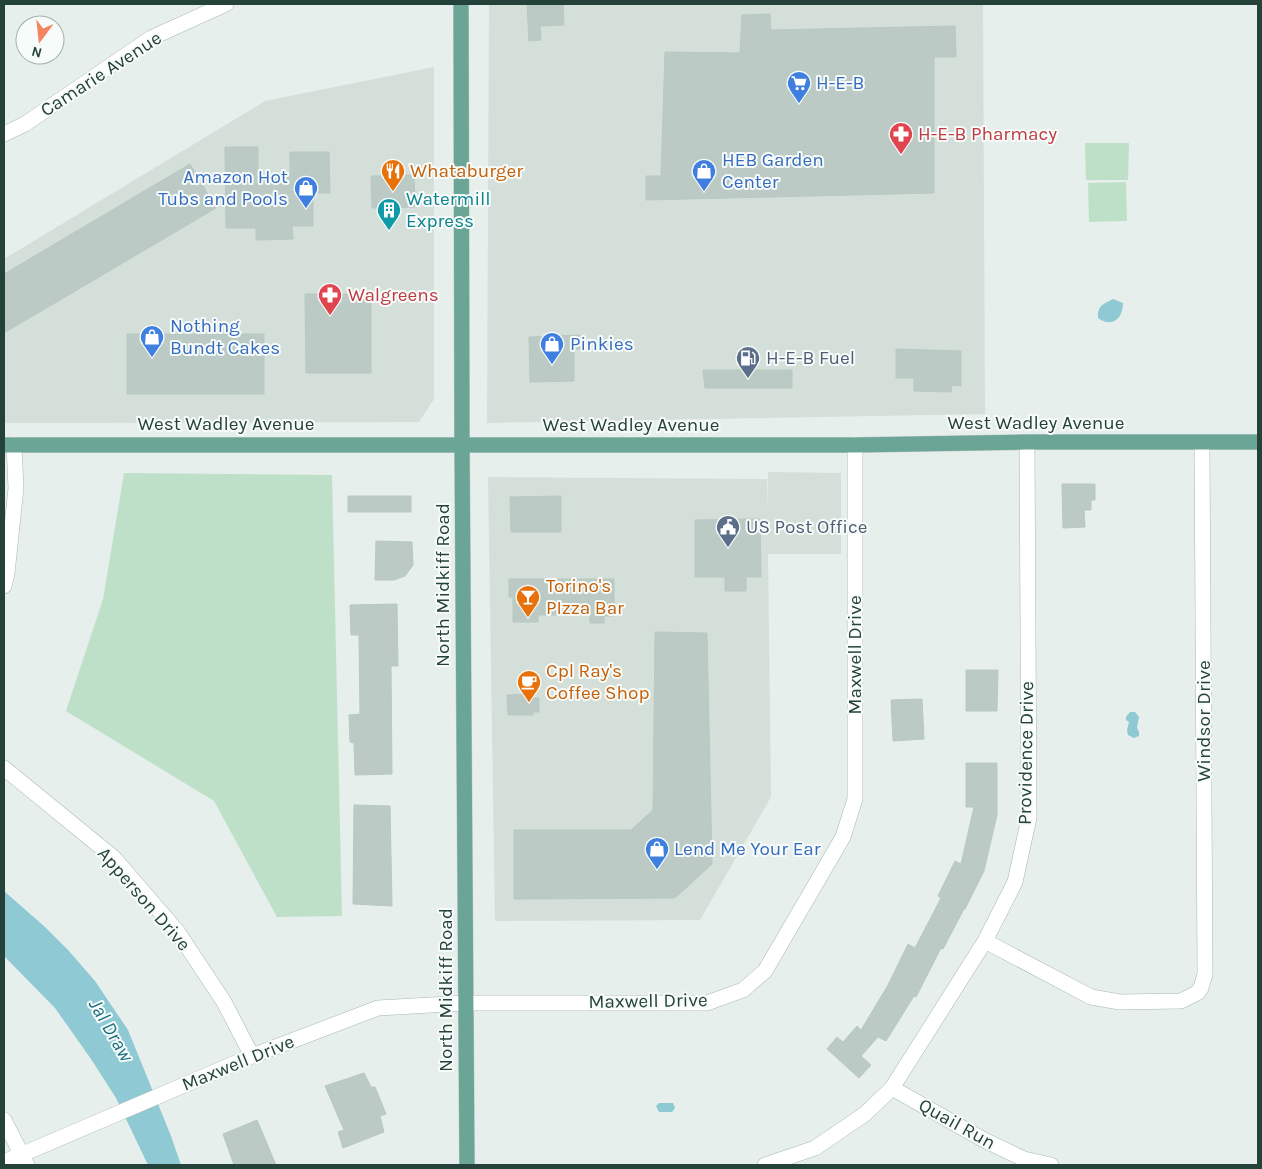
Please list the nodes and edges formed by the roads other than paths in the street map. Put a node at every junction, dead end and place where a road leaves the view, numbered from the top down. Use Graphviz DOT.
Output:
graph roads {
  1 [pos="226,4"];
  2 [pos="461,4"];
  3 [pos="4,134"];
  4 [pos="1027,442"];
  5 [pos="1258,442"];
  6 [pos="1202,443"];
  7 [pos="462,444"];
  8 [pos="9,445"];
  9 [pos="855,445"];
  10 [pos="4,586"];
  11 [pos="4,768"];
  12 [pos="985,941"];
  13 [pos="466,1003"];
  14 [pos="252,1056"];
  15 [pos="892,1088"];
  16 [pos="4,1120"];
  17 [pos="25,1160"];
  18 [pos="4,1162"];
  19 [pos="466,1165"];
  20 [pos="765,1165"];
  21 [pos="1051,1165"];
  1 -- 3 [label="street, Camarie Avenue"];
  2 -- 7 [label="main road, North Midkiff Road"];
  4 -- 6 [label="main road, West Wadley Avenue"];
  4 -- 9 [label="main road, West Wadley Avenue"];
  4 -- 12 [label="street, Providence Drive"];
  5 -- 6 [label="main road, West Wadley Avenue"];
  6 -- 12 [label="street, Windsor Drive"];
  7 -- 8 [label="main road, West Wadley Avenue"];
  7 -- 9 [label="main road, West Wadley Avenue"];
  7 -- 13 [label="main road, North Midkiff Road"];
  8 -- 10 [label="street"];
  9 -- 13 [label="street, Maxwell Drive"];
  11 -- 14 [label="street, Apperson Drive"];
  12 -- 15 [label="street, Providence Drive"];
  13 -- 14 [label="street, Maxwell Drive"];
  13 -- 19 [label="main road, North Midkiff Road"];
  14 -- 17 [label="street, Maxwell Drive"];
  15 -- 20 [label="street, Providence Drive"];
  15 -- 21 [label="street, Quail Run"];
  16 -- 17 [label="street"];
  17 -- 18 [label="street, Maxwell Drive"];
}
